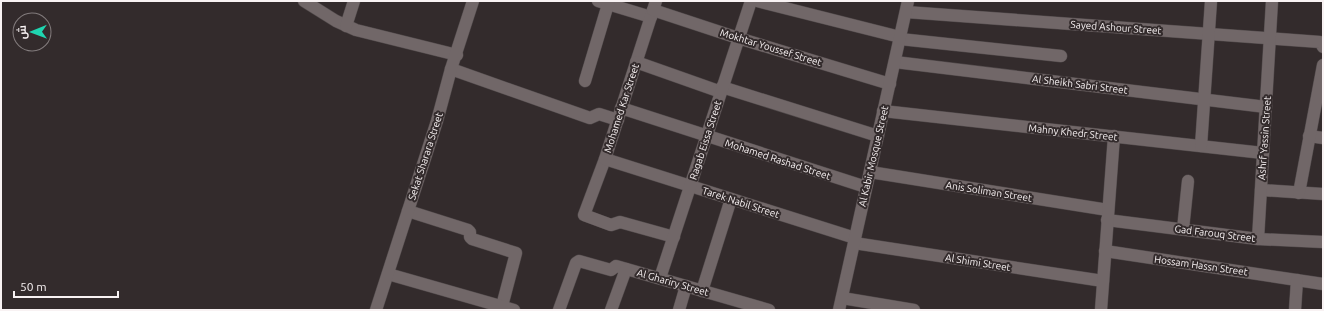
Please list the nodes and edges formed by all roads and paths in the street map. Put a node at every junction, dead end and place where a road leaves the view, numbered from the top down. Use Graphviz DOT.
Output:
graph roads {
  1 [pos="304,1"];
  2 [pos="354,1"];
  3 [pos="474,1"];
  4 [pos="750,1"];
  5 [pos="757,1"];
  6 [pos="1211,1"];
  7 [pos="1272,1"];
  8 [pos="605,2"];
  9 [pos="790,5"];
  10 [pos="907,6"];
  11 [pos="654,9"];
  12 [pos="346,26"];
  13 [pos="1209,34"];
  14 [pos="738,38"];
  15 [pos="900,38"];
  16 [pos="1271,38"];
  17 [pos="1323,47"];
  18 [pos="457,55"];
  19 [pos="1061,56"];
  20 [pos="636,62"];
  21 [pos="895,62"];
  22 [pos="1323,65"];
  23 [pos="451,69"];
  24 [pos="584,81"];
  25 [pos="890,84"];
  26 [pos="722,89"];
  27 [pos="1320,97"];
  28 [pos="1204,99"];
  29 [pos="1266,107"];
  30 [pos="884,111"];
  31 [pos="619,114"];
  32 [pos="707,136"];
  33 [pos="878,136"];
  34 [pos="1114,136"];
  35 [pos="1310,136"];
  36 [pos="1323,138"];
  37 [pos="1201,146"];
  38 [pos="1263,153"];
  39 [pos="605,159"];
  40 [pos="870,172"];
  41 [pos="1188,181"];
  42 [pos="690,186"];
  43 [pos="866,187"];
  44 [pos="1261,190"];
  45 [pos="1299,193"];
  46 [pos="1323,194"];
  47 [pos="731,199"];
  48 [pos="408,211"];
  49 [pos="1108,215"];
  50 [pos="1183,230"];
  51 [pos="674,237"];
  52 [pos="1258,239"];
  53 [pos="854,241"];
  54 [pos="1323,242"];
  55 [pos="1105,251"];
  56 [pos="626,269"];
  57 [pos="388,274"];
  58 [pos="660,278"];
  59 [pos="1297,280"];
  60 [pos="1103,281"];
  61 [pos="1323,284"];
  62 [pos="686,286"];
  63 [pos="702,291"];
  64 [pos="842,298"];
  65 [pos="502,306"];
  66 [pos="376,310"];
  67 [pos="514,310"];
  68 [pos="559,310"];
  69 [pos="611,310"];
  70 [pos="679,310"];
  71 [pos="769,310"];
  72 [pos="839,310"];
  73 [pos="914,310"];
  74 [pos="1101,310"];
  75 [pos="1295,310"];
  1 -- 12 [label="street"];
  2 -- 12 [label="street"];
  3 -- 18 [label="street, Sekat Sharara Street"];
  4 -- 14 [label="street, Ragab Eissa Street"];
  5 -- 9 [label="street"];
  6 -- 13 [label="street"];
  7 -- 16 [label="street, Ashrf Yassin Street"];
  8 -- 11 [label="street, Mokhtar Youssef Street"];
  8 -- 24 [label="street"];
  9 -- 15 [label="street"];
  10 -- 13 [label="street, Sayed Ashour Street"];
  10 -- 15 [label="street, Al Kabir Mosque Street"];
  11 -- 14 [label="street, Mokhtar Youssef Street"];
  11 -- 20 [label="street, Mohamed Kar Street"];
  12 -- 18 [label="street"];
  13 -- 16 [label="street, Sayed Ashour Street"];
  13 -- 28 [label="street"];
  14 -- 25 [label="street, Mokhtar Youssef Street"];
  14 -- 26 [label="street, Ragab Eissa Street"];
  15 -- 19 [label="street"];
  15 -- 21 [label="street, Al Kabir Mosque Street"];
  16 -- 17 [label="street, Sayed Ashour Street"];
  16 -- 29 [label="street, Ashrf Yassin Street"];
  18 -- 23 [label="street, Sekat Sharara Street"];
  20 -- 26 [label="street"];
  20 -- 31 [label="street, Mohamed Kar Street"];
  21 -- 25 [label="street, Al Kabir Mosque Street"];
  21 -- 28 [label="street, Al Sheikh Sabri Street"];
  22 -- 27 [label="street"];
  23 -- 31 [label="street, Mohamed Rashad Street"];
  23 -- 48 [label="street, Sekat Sharara Street"];
  25 -- 30 [label="street, Al Kabir Mosque Street"];
  26 -- 32 [label="street, Ragab Eissa Street"];
  26 -- 33 [label="street"];
  27 -- 35 [label="street"];
  28 -- 29 [label="street, Al Sheikh Sabri Street"];
  28 -- 37 [label="street"];
  29 -- 38 [label="street, Ashrf Yassin Street"];
  30 -- 33 [label="street, Al Kabir Mosque Street"];
  30 -- 34 [label="street, Mahny Khedr Street"];
  31 -- 32 [label="street, Mohamed Rashad Street"];
  31 -- 39 [label="street, Mohamed Kar Street"];
  32 -- 42 [label="street, Ragab Eissa Street"];
  32 -- 43 [label="street, Mohamed Rashad Street"];
  33 -- 40 [label="street, Al Kabir Mosque Street"];
  34 -- 37 [label="street, Mahny Khedr Street"];
  34 -- 49 [label="street"];
  35 -- 36 [label="street"];
  35 -- 45 [label="street"];
  37 -- 38 [label="street, Mahny Khedr Street"];
  38 -- 44 [label="street, Ashrf Yassin Street"];
  39 -- 42 [label="street, Tarek Nabil Street"];
  39 -- 51 [label="street, Mohamed Kar Street"];
  40 -- 43 [label="street, Al Kabir Mosque Street"];
  40 -- 49 [label="street, Anis Soliman Street"];
  41 -- 50 [label="street"];
  42 -- 47 [label="street, Tarek Nabil Street"];
  42 -- 51 [label="street, Ragab Eissa Street"];
  43 -- 53 [label="street, Al Kabir Mosque Street"];
  44 -- 45 [label="street"];
  44 -- 52 [label="street, Ashrf Yassin Street"];
  45 -- 46 [label="street"];
  47 -- 53 [label="street, Tarek Nabil Street"];
  47 -- 63 [label="street"];
  48 -- 57 [label="street, Sekat Sharara Street"];
  48 -- 65 [label="street"];
  49 -- 50 [label="street, Gad Farouq Street"];
  49 -- 55 [label="street"];
  50 -- 52 [label="street, Gad Farouq Street"];
  51 -- 58 [label="street, Ragab Eissa Street"];
  52 -- 54 [label="street, Gad Farouq Street"];
  53 -- 60 [label="street, Al Shimi Street"];
  53 -- 64 [label="street, Al Kabir Mosque Street"];
  55 -- 59 [label="street, Hossam Hassn Street"];
  55 -- 60 [label="street"];
  56 -- 58 [label="street, Al Ghariry Street"];
  56 -- 68 [label="street, Al Ghariry Street"];
  56 -- 69 [label="street"];
  57 -- 65 [label="street"];
  57 -- 66 [label="street, Sekat Sharara Street"];
  58 -- 62 [label="street, Al Ghariry Street"];
  59 -- 61 [label="street, Hossam Hassn Street"];
  59 -- 75 [label="street"];
  60 -- 74 [label="street"];
  62 -- 63 [label="street, Al Ghariry Street"];
  62 -- 70 [label="street"];
  63 -- 71 [label="street, Al Ghariry Street"];
  64 -- 72 [label="street, Al Kabir Mosque Street"];
  64 -- 73 [label="street"];
  65 -- 67 [label="street"];
}
